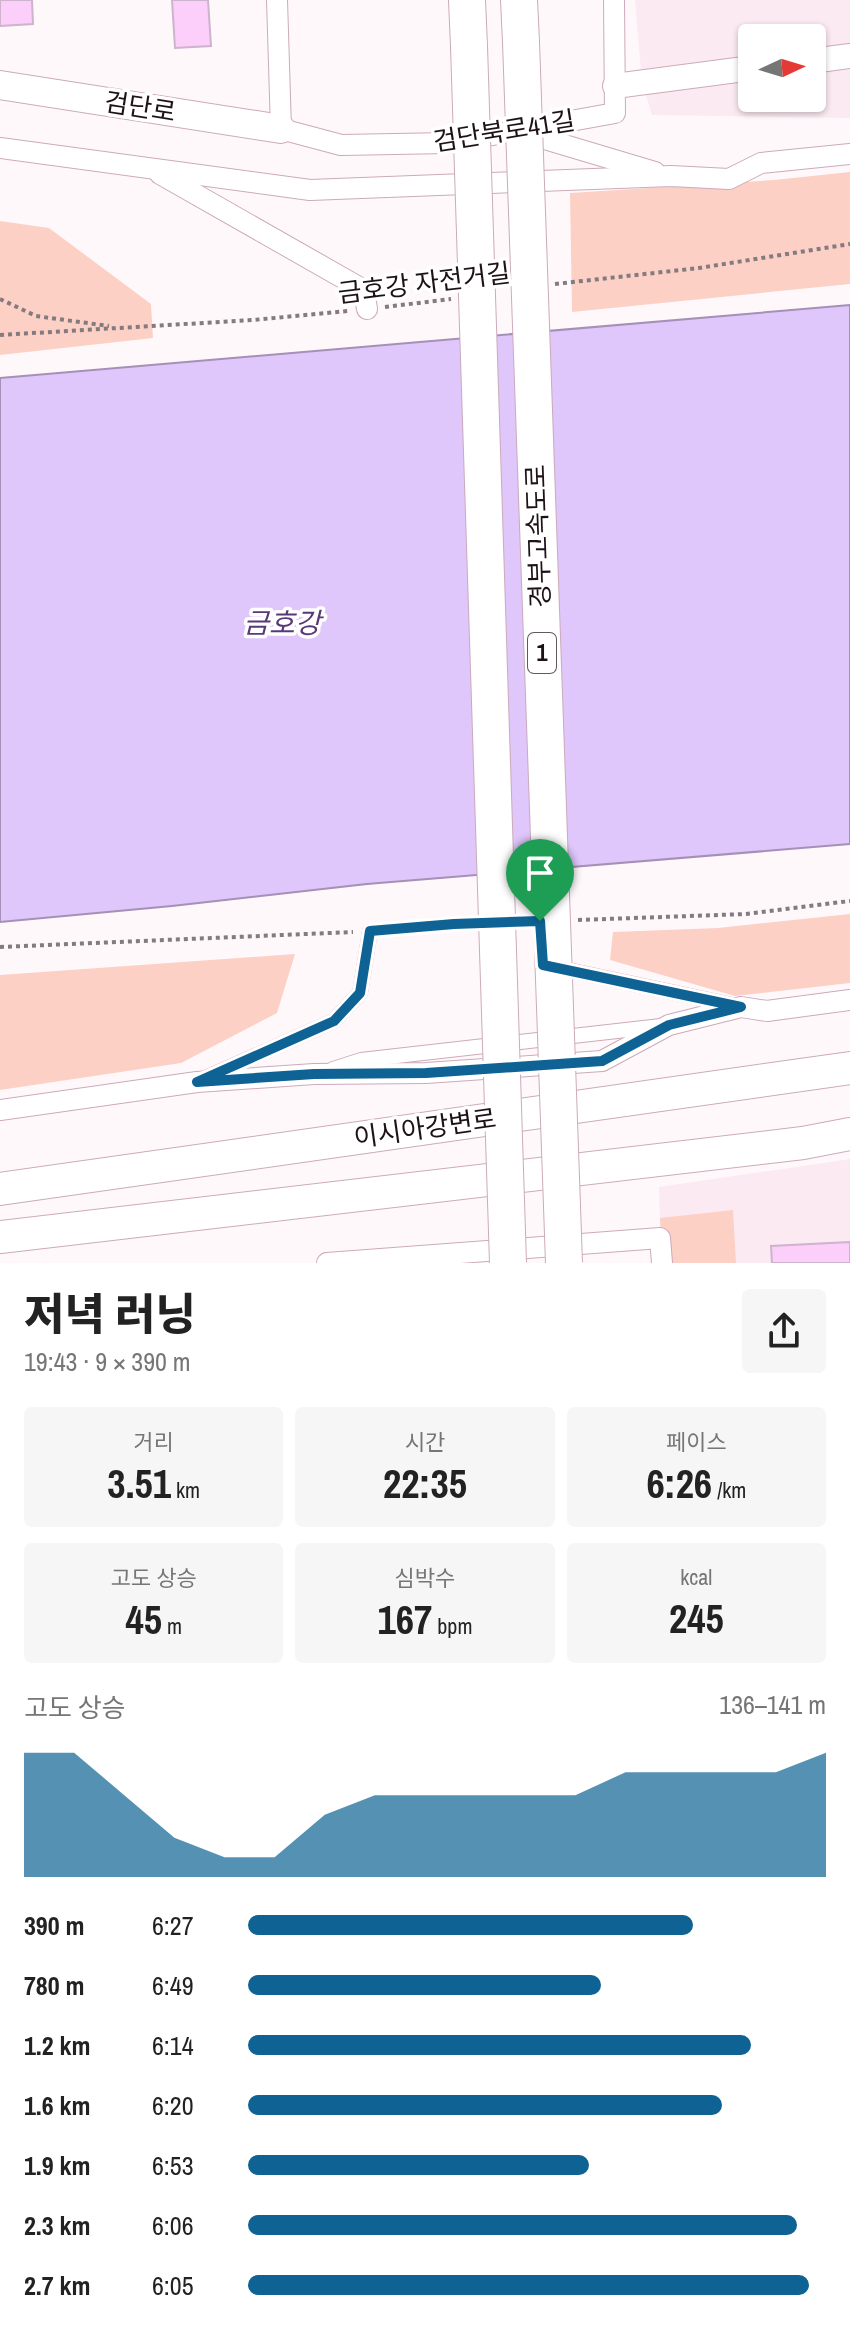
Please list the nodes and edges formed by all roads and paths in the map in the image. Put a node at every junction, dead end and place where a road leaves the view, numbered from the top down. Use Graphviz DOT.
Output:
graph roads {
  1 [pos="277,0"];
  2 [pos="467,0"];
  3 [pos="519,0"];
  4 [pos="614,0"];
  5 [pos="850,56"];
  6 [pos="826,59"];
  7 [pos="738,70"];
  8 [pos="0,85"];
  9 [pos="615,86"];
  10 [pos="281,129"];
  11 [pos="517,130"];
  12 [pos="0,148"];
  13 [pos="850,154"];
  14 [pos="150,168"];
  15 [pos="671,176"];
  16 [pos="850,244"];
  17 [pos="549,285"];
  18 [pos="0,299"];
  19 [pos="456,299"];
  20 [pos="367,309"];
  21 [pos="121,328"];
  22 [pos="0,335"];
  23 [pos="850,901"];
  24 [pos="540,921"];
  25 [pos="479,923"];
  26 [pos="370,931"];
  27 [pos="0,947"];
  28 [pos="850,1000"];
  29 [pos="741,1007"];
  30 [pos="669,1025"];
  31 [pos="850,1068"];
  32 [pos="314,1074"];
  33 [pos="197,1082"];
  34 [pos="0,1110"];
  35 [pos="850,1134"];
  36 [pos="0,1189"];
  37 [pos="0,1237"];
  38 [pos="327,1263"];
  39 [pos="508,1263"];
  40 [pos="564,1263"];
  41 [pos="662,1263"];
  1 -- 10 [label="street"];
  2 -- 39 [label="highway, 경부고속도로 / 1, bridge"];
  3 -- 40 [label="highway, 경부고속도로 / 1, bridge"];
  4 -- 9 [label="street, 검단북로41길"];
  5 -- 6 [label="street"];
  7 -- 9 [label="street"];
  8 -- 10 [label="main road, 검단로"];
  9 -- 11 [label="street, 검단북로41길"];
  10 -- 11 [label="street, 검단북로41길"];
  11 -- 15 [label="street"];
  12 -- 14 [label="street"];
  13 -- 15 [label="street"];
  14 -- 15 [label="street"];
  14 -- 20 [label="street"];
  16 -- 17 [label="path, 금호강 자전거길"];
  18 -- 21 [label="path"];
  19 -- 20 [label="path, 금호강 자전거길"];
  20 -- 21 [label="path, 금호강 자전거길"];
  21 -- 22 [label="path, 금호강 자전거길"];
  23 -- 24 [label="path"];
  24 -- 29 [label="street"];
  25 -- 26 [label="path"];
  26 -- 27 [label="path"];
  26 -- 33 [label="street"];
  28 -- 29 [label="street"];
  29 -- 30 [label="street"];
  30 -- 32 [label="street"];
  30 -- 32 [label="street"];
  31 -- 36 [label="highway, 이시아강변로"];
  32 -- 33 [label="street"];
  33 -- 34 [label="street"];
  35 -- 37 [label="highway"];
  38 -- 41 [label="street"];
}
